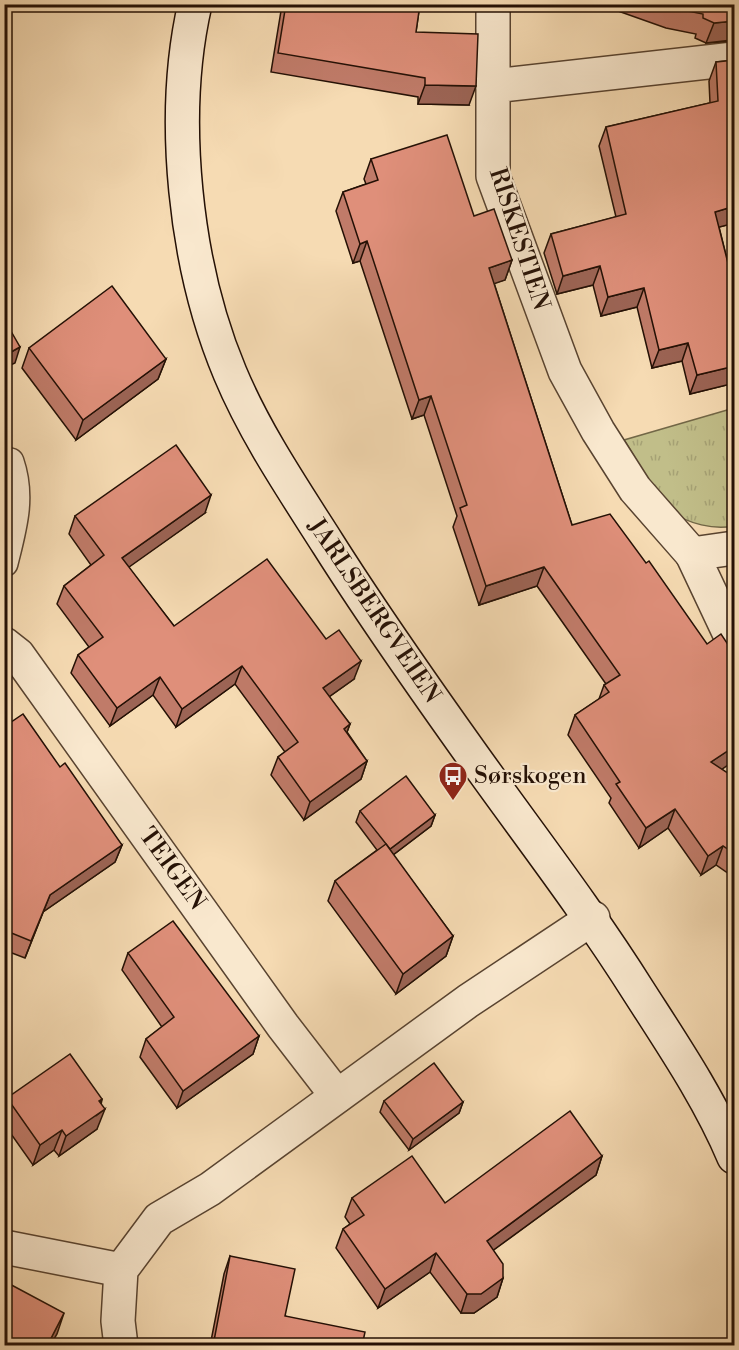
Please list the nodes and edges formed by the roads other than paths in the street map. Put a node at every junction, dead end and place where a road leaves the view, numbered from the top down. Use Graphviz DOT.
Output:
graph roads {
  1 [pos="195,4"];
  2 [pos="493,4"];
  3 [pos="735,60"];
  4 [pos="493,86"];
  5 [pos="10,462"];
  6 [pos="735,548"];
  7 [pos="692,555"];
  8 [pos="4,563"];
  9 [pos="735,643"];
  10 [pos="4,644"];
  11 [pos="592,918"];
  12 [pos="337,1096"];
  13 [pos="735,1157"];
  14 [pos="4,1247"];
  15 [pos="121,1270"];
  16 [pos="121,1346"];
  1 -- 11 [label="street, JARLSBERGVEIEN"];
  2 -- 4 [label="street, RISKESTIEN"];
  3 -- 4 [label="street"];
  4 -- 7 [label="street, RISKESTIEN"];
  5 -- 8 [label="lane"];
  6 -- 7 [label="street"];
  7 -- 9 [label="street, RISKESTIEN"];
  10 -- 12 [label="street, TEIGEN"];
  11 -- 12 [label="street"];
  11 -- 13 [label="street, JARLSBERGVEIEN"];
  12 -- 15 [label="street"];
  14 -- 15 [label="street"];
  15 -- 16 [label="street"];
}
